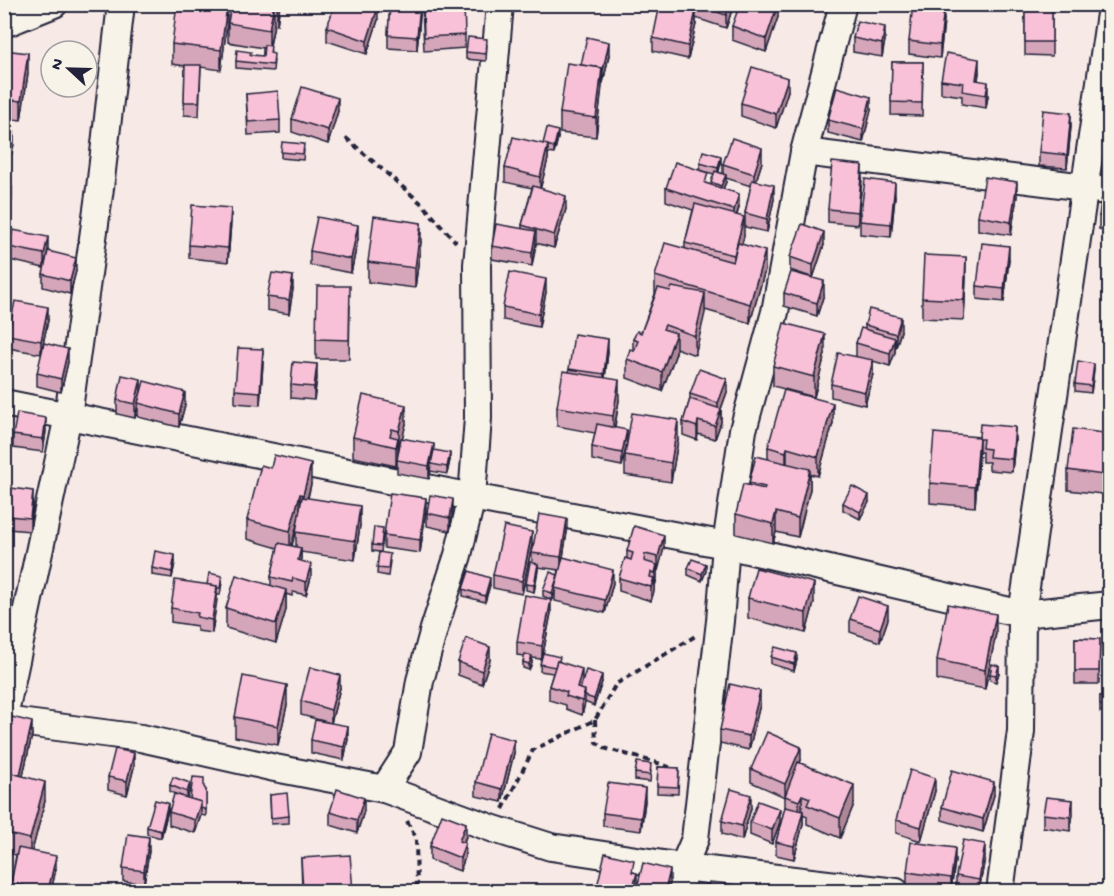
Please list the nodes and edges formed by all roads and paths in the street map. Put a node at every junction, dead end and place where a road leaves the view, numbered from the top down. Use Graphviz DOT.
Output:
graph roads {
  1 [pos="54,4"];
  2 [pos="121,4"];
  3 [pos="500,4"];
  4 [pos="843,4"];
  5 [pos="1110,14"];
  6 [pos="4,24"];
  7 [pos="346,138"];
  8 [pos="804,152"];
  9 [pos="1097,190"];
  10 [pos="477,265"];
  11 [pos="4,403"];
  12 [pos="68,416"];
  13 [pos="472,497"];
  14 [pos="726,545"];
  15 [pos="1110,605"];
  16 [pos="1022,614"];
  17 [pos="720,621"];
  18 [pos="4,718"];
  19 [pos="595,720"];
  20 [pos="702,780"];
  21 [pos="384,789"];
  22 [pos="404,816"];
  23 [pos="494,829"];
  24 [pos="682,879"];
  25 [pos="417,891"];
  26 [pos="896,891"];
  27 [pos="1000,891"];
  1 -- 6 [label="street"];
  2 -- 12 [label="street"];
  3 -- 10 [label="street"];
  4 -- 8 [label="street"];
  5 -- 9 [label="street"];
  7 -- 10 [label="path"];
  8 -- 9 [label="street"];
  8 -- 14 [label="street"];
  9 -- 16 [label="street"];
  10 -- 13 [label="street"];
  11 -- 12 [label="street"];
  12 -- 13 [label="street"];
  12 -- 18 [label="street"];
  13 -- 14 [label="street"];
  13 -- 21 [label="street"];
  14 -- 16 [label="street"];
  14 -- 17 [label="street"];
  15 -- 16 [label="street"];
  16 -- 27 [label="street"];
  17 -- 19 [label="path"];
  17 -- 20 [label="street"];
  18 -- 21 [label="street"];
  19 -- 20 [label="path"];
  19 -- 23 [label="path"];
  20 -- 24 [label="street"];
  21 -- 23 [label="street"];
  22 -- 25 [label="path"];
  23 -- 24 [label="street"];
  24 -- 26 [label="street"];
}
